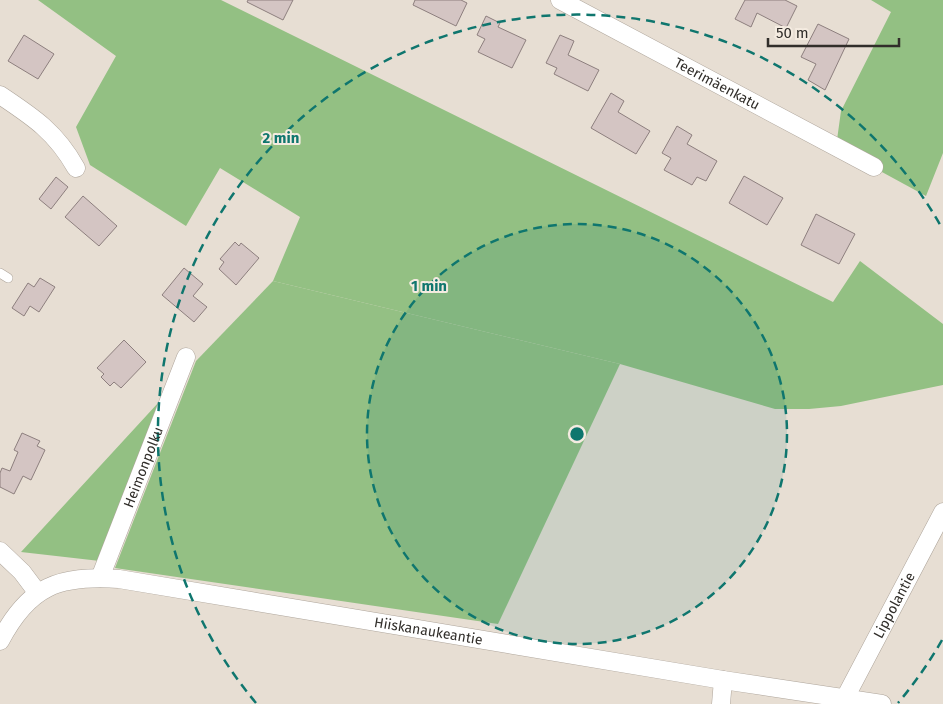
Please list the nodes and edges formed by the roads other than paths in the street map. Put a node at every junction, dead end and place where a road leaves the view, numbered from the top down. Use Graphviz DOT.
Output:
graph roads {
  1 [pos="560,0"];
  2 [pos="0,95"];
  3 [pos="874,167"];
  4 [pos="76,168"];
  5 [pos="186,358"];
  6 [pos="943,512"];
  7 [pos="0,551"];
  8 [pos="100,578"];
  9 [pos="37,592"];
  10 [pos="0,641"];
  11 [pos="723,680"];
  12 [pos="846,698"];
  13 [pos="721,704"];
  14 [pos="882,704"];
  1 -- 3 [label="street, Teerimäenkatu"];
  2 -- 4 [label="street"];
  5 -- 8 [label="street, Heimonpolku"];
  6 -- 12 [label="street, Lippolantie"];
  7 -- 9 [label="street"];
  8 -- 9 [label="street, Hiiskanaukeantie"];
  8 -- 11 [label="street, Hiiskanaukeantie"];
  9 -- 10 [label="street, Hiiskanaukeantie"];
  11 -- 12 [label="street, Hiiskanaukeantie"];
  11 -- 13 [label="street"];
  12 -- 14 [label="street, Hiiskanaukeantie"];
}
